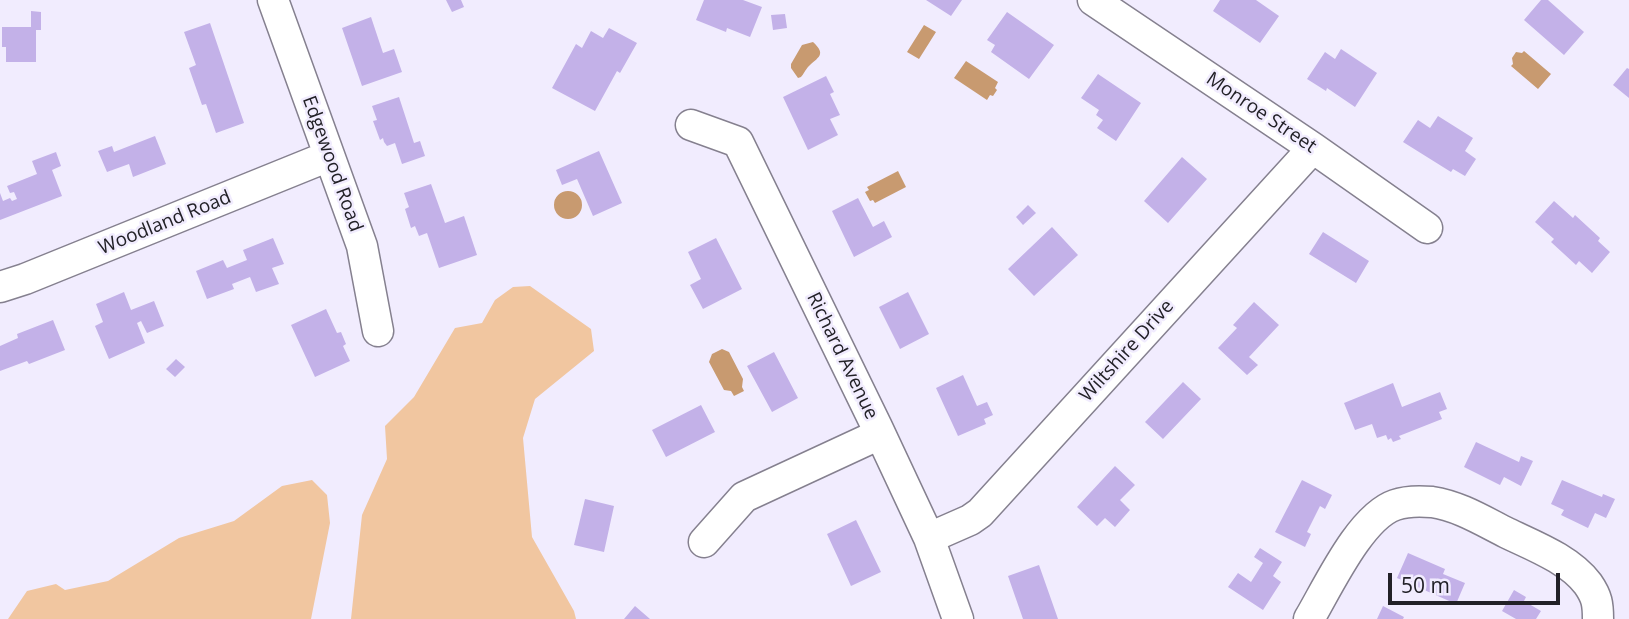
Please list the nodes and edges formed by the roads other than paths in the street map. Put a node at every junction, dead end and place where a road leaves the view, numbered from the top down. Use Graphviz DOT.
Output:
graph roads {
  1 [pos="273,0"];
  2 [pos="1093,0"];
  3 [pos="691,125"];
  4 [pos="1313,148"];
  5 [pos="329,156"];
  6 [pos="1427,228"];
  7 [pos="0,287"];
  8 [pos="378,331"];
  9 [pos="880,434"];
  10 [pos="929,538"];
  11 [pos="704,542"];
  12 [pos="958,619"];
  13 [pos="1309,619"];
  14 [pos="1598,619"];
  1 -- 5 [label="street, Edgewood Road"];
  2 -- 4 [label="street, Monroe Street"];
  3 -- 9 [label="street, Richard Avenue"];
  4 -- 6 [label="street, Monroe Street"];
  4 -- 10 [label="street, Wiltshire Drive"];
  5 -- 7 [label="street, Woodland Road"];
  5 -- 8 [label="street, Edgewood Road"];
  9 -- 10 [label="street, Richard Avenue"];
  9 -- 11 [label="street"];
  10 -- 12 [label="street, Richard Avenue"];
  13 -- 14 [label="street"];
}
